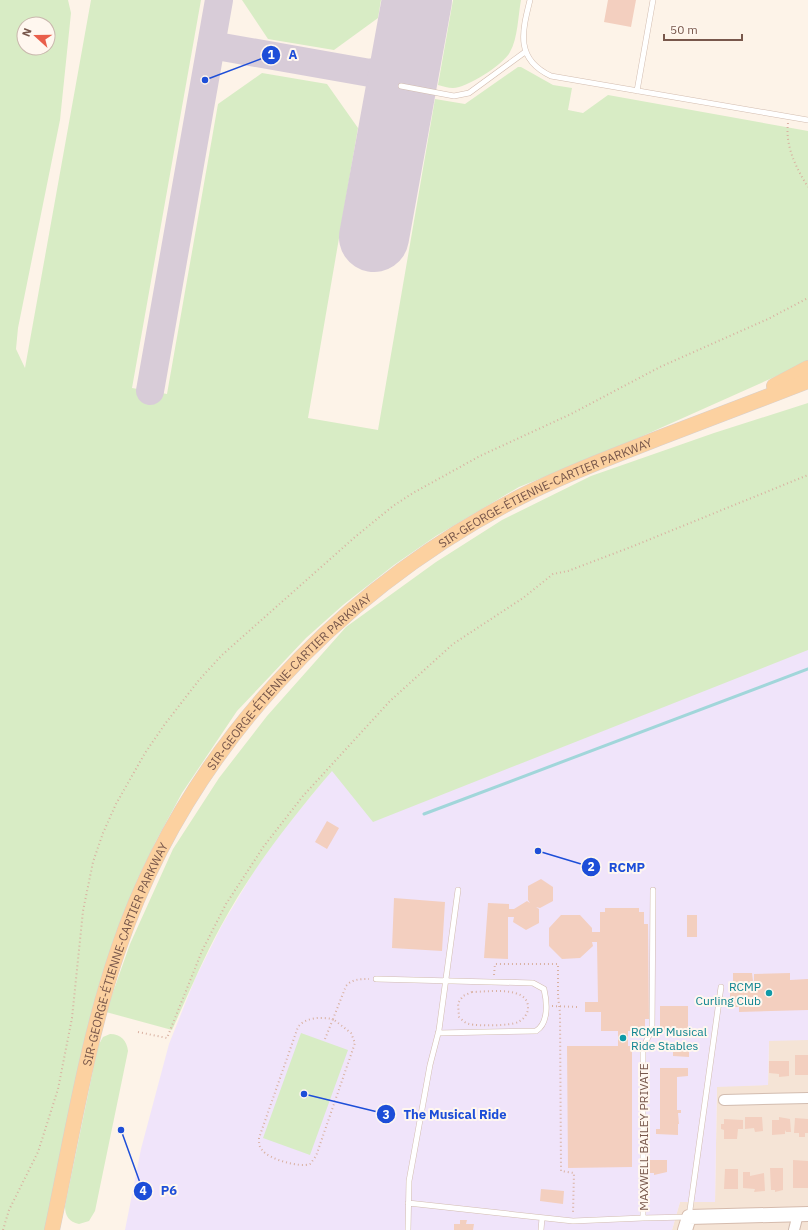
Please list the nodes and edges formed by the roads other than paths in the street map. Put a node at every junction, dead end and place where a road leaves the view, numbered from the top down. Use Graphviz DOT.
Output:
graph roads {
  1 [pos="530,0"];
  2 [pos="653,0"];
  3 [pos="525,52"];
  4 [pos="402,86"];
  5 [pos="637,91"];
  6 [pos="808,120"];
  7 [pos="808,368"];
  8 [pos="808,381"];
  9 [pos="808,393"];
  10 [pos="717,416"];
  11 [pos="458,890"];
  12 [pos="654,890"];
  13 [pos="376,978"];
  14 [pos="447,981"];
  15 [pos="721,987"];
  16 [pos="438,1033"];
  17 [pos="808,1098"];
  18 [pos="724,1100"];
  19 [pos="408,1203"];
  20 [pos="803,1214"];
  21 [pos="542,1218"];
  22 [pos="643,1218"];
  23 [pos="687,1223"];
  24 [pos="52,1230"];
  25 [pos="408,1230"];
  26 [pos="541,1230"];
  27 [pos="794,1230"];
  1 -- 3 [label="lane"];
  2 -- 5 [label="lane"];
  3 -- 4 [label="lane"];
  3 -- 5 [label="lane"];
  5 -- 6 [label="lane"];
  7 -- 10 [label="main road"];
  8 -- 10 [label="main road, SIR-GEORGE-ÉTIENNE-CARTIER PARKWAY"];
  9 -- 10 [label="main road"];
  10 -- 24 [label="main road, SIR-GEORGE-ÉTIENNE-CARTIER PARKWAY"];
  11 -- 14 [label="lane"];
  12 -- 22 [label="lane, MAXWELL BAILEY PRIVATE"];
  13 -- 14 [label="lane"];
  14 -- 16 [label="lane"];
  14 -- 16 [label="lane"];
  15 -- 23 [label="lane"];
  16 -- 19 [label="lane"];
  17 -- 18 [label="street"];
  19 -- 21 [label="lane, MAXWELL BAILEY PRIVATE"];
  19 -- 25 [label="lane"];
  20 -- 23 [label="street"];
  20 -- 27 [label="street"];
  21 -- 22 [label="lane, MAXWELL BAILEY PRIVATE"];
  21 -- 26 [label="lane"];
  22 -- 23 [label="lane, MAXWELL BAILEY PRIVATE"];
}
